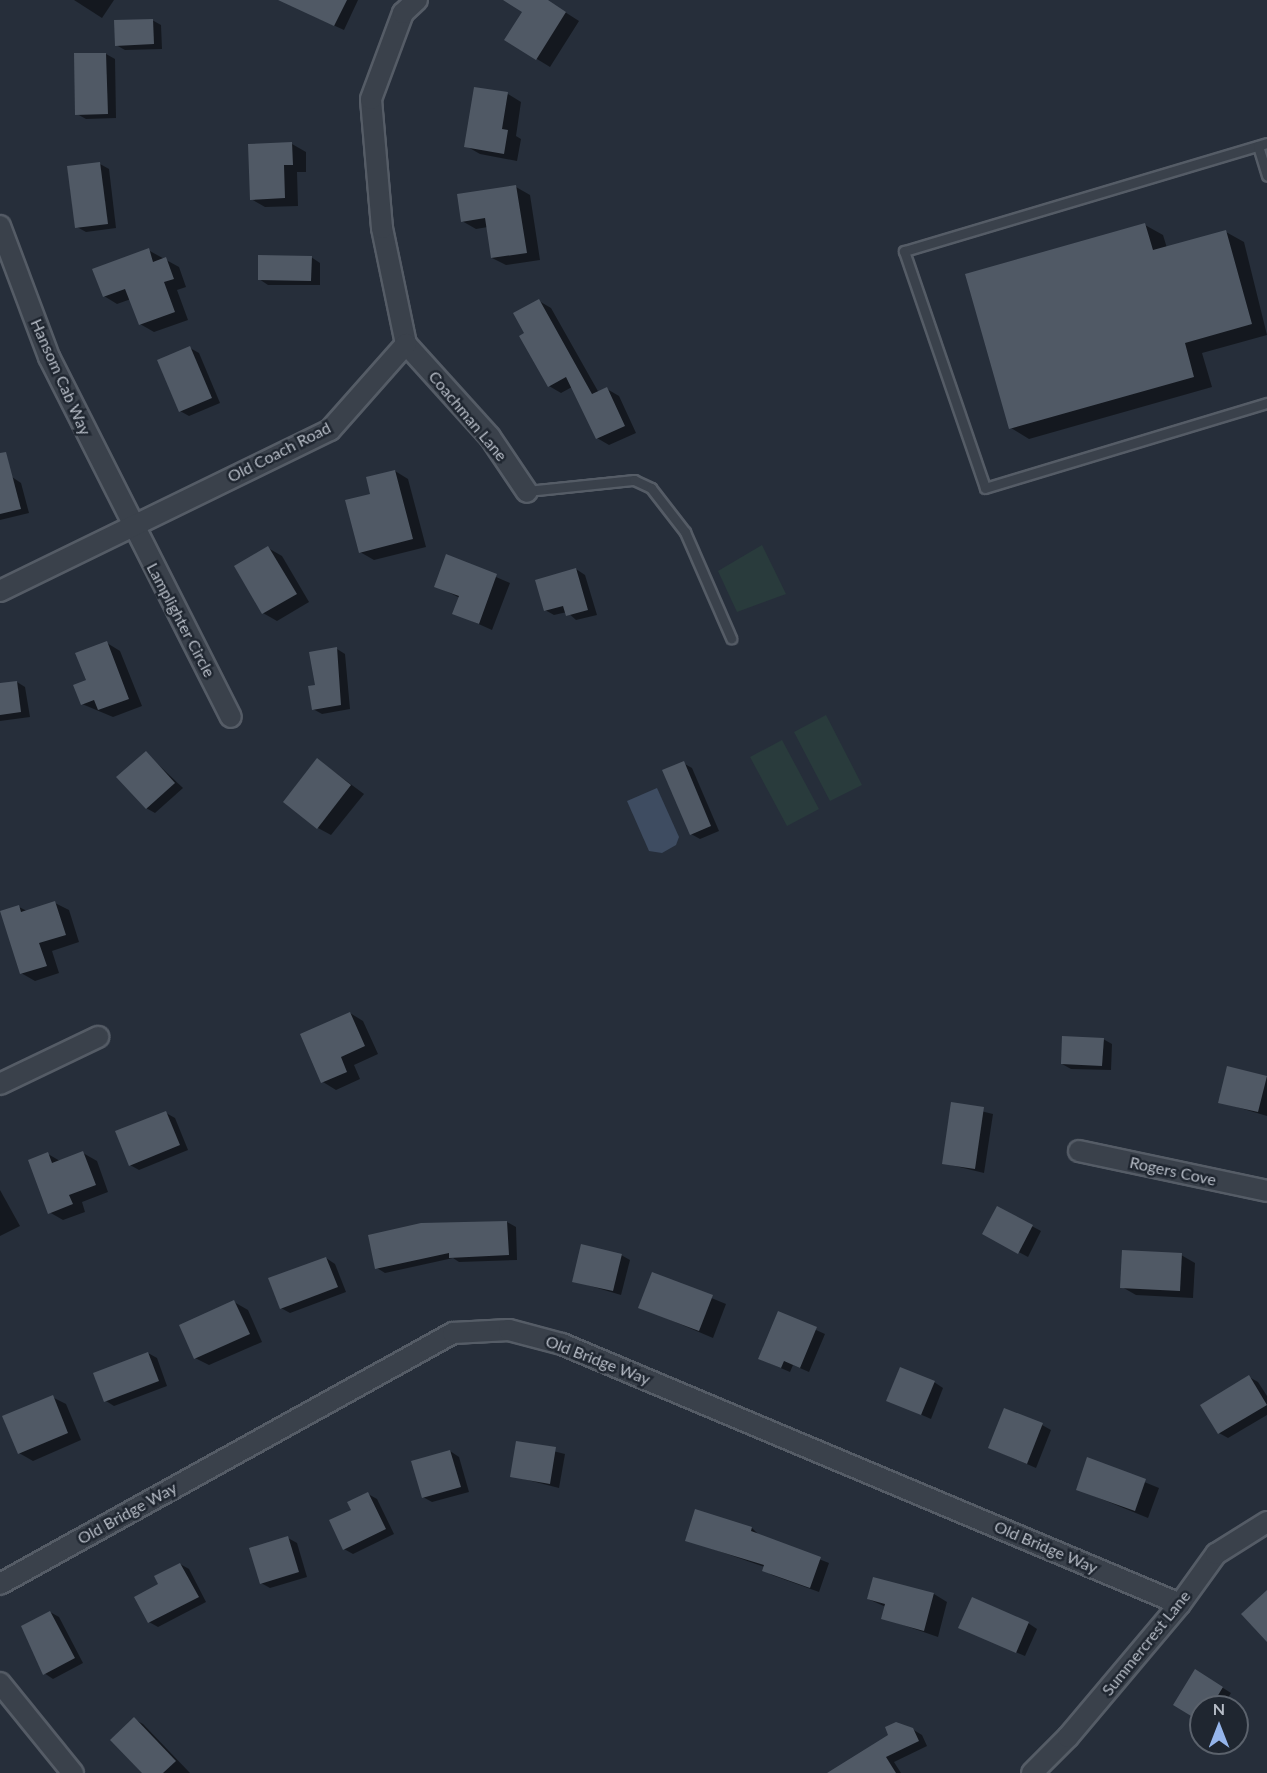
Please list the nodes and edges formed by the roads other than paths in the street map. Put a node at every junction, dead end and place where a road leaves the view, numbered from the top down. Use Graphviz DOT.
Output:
graph roads {
  1 [pos="417,0"];
  2 [pos="1263,145"];
  3 [pos="1267,176"];
  4 [pos="0,226"];
  5 [pos="406,344"];
  6 [pos="1267,403"];
  7 [pos="527,492"];
  8 [pos="130,524"];
  9 [pos="0,591"];
  10 [pos="731,638"];
  11 [pos="231,717"];
  12 [pos="98,1037"];
  13 [pos="0,1084"];
  14 [pos="1079,1151"];
  15 [pos="1267,1191"];
  16 [pos="1267,1522"];
  17 [pos="0,1584"];
  18 [pos="1180,1604"];
  19 [pos="0,1683"];
  20 [pos="73,1773"];
  21 [pos="1032,1773"];
  1 -- 5 [label="street"];
  2 -- 3 [label="lane"];
  2 -- 6 [label="lane"];
  4 -- 8 [label="street, Hansom Cab Way"];
  5 -- 7 [label="street, Coachman Lane"];
  5 -- 8 [label="street, Old Coach Road"];
  7 -- 10 [label="lane"];
  8 -- 9 [label="street, Old Coach Road"];
  8 -- 11 [label="street, Lamplighter Circle"];
  12 -- 13 [label="street"];
  14 -- 15 [label="street, Rogers Cove"];
  16 -- 18 [label="street, Summercrest Lane"];
  17 -- 18 [label="street, Old Bridge Way"];
  18 -- 21 [label="street, Summercrest Lane"];
  19 -- 20 [label="street"];
}
